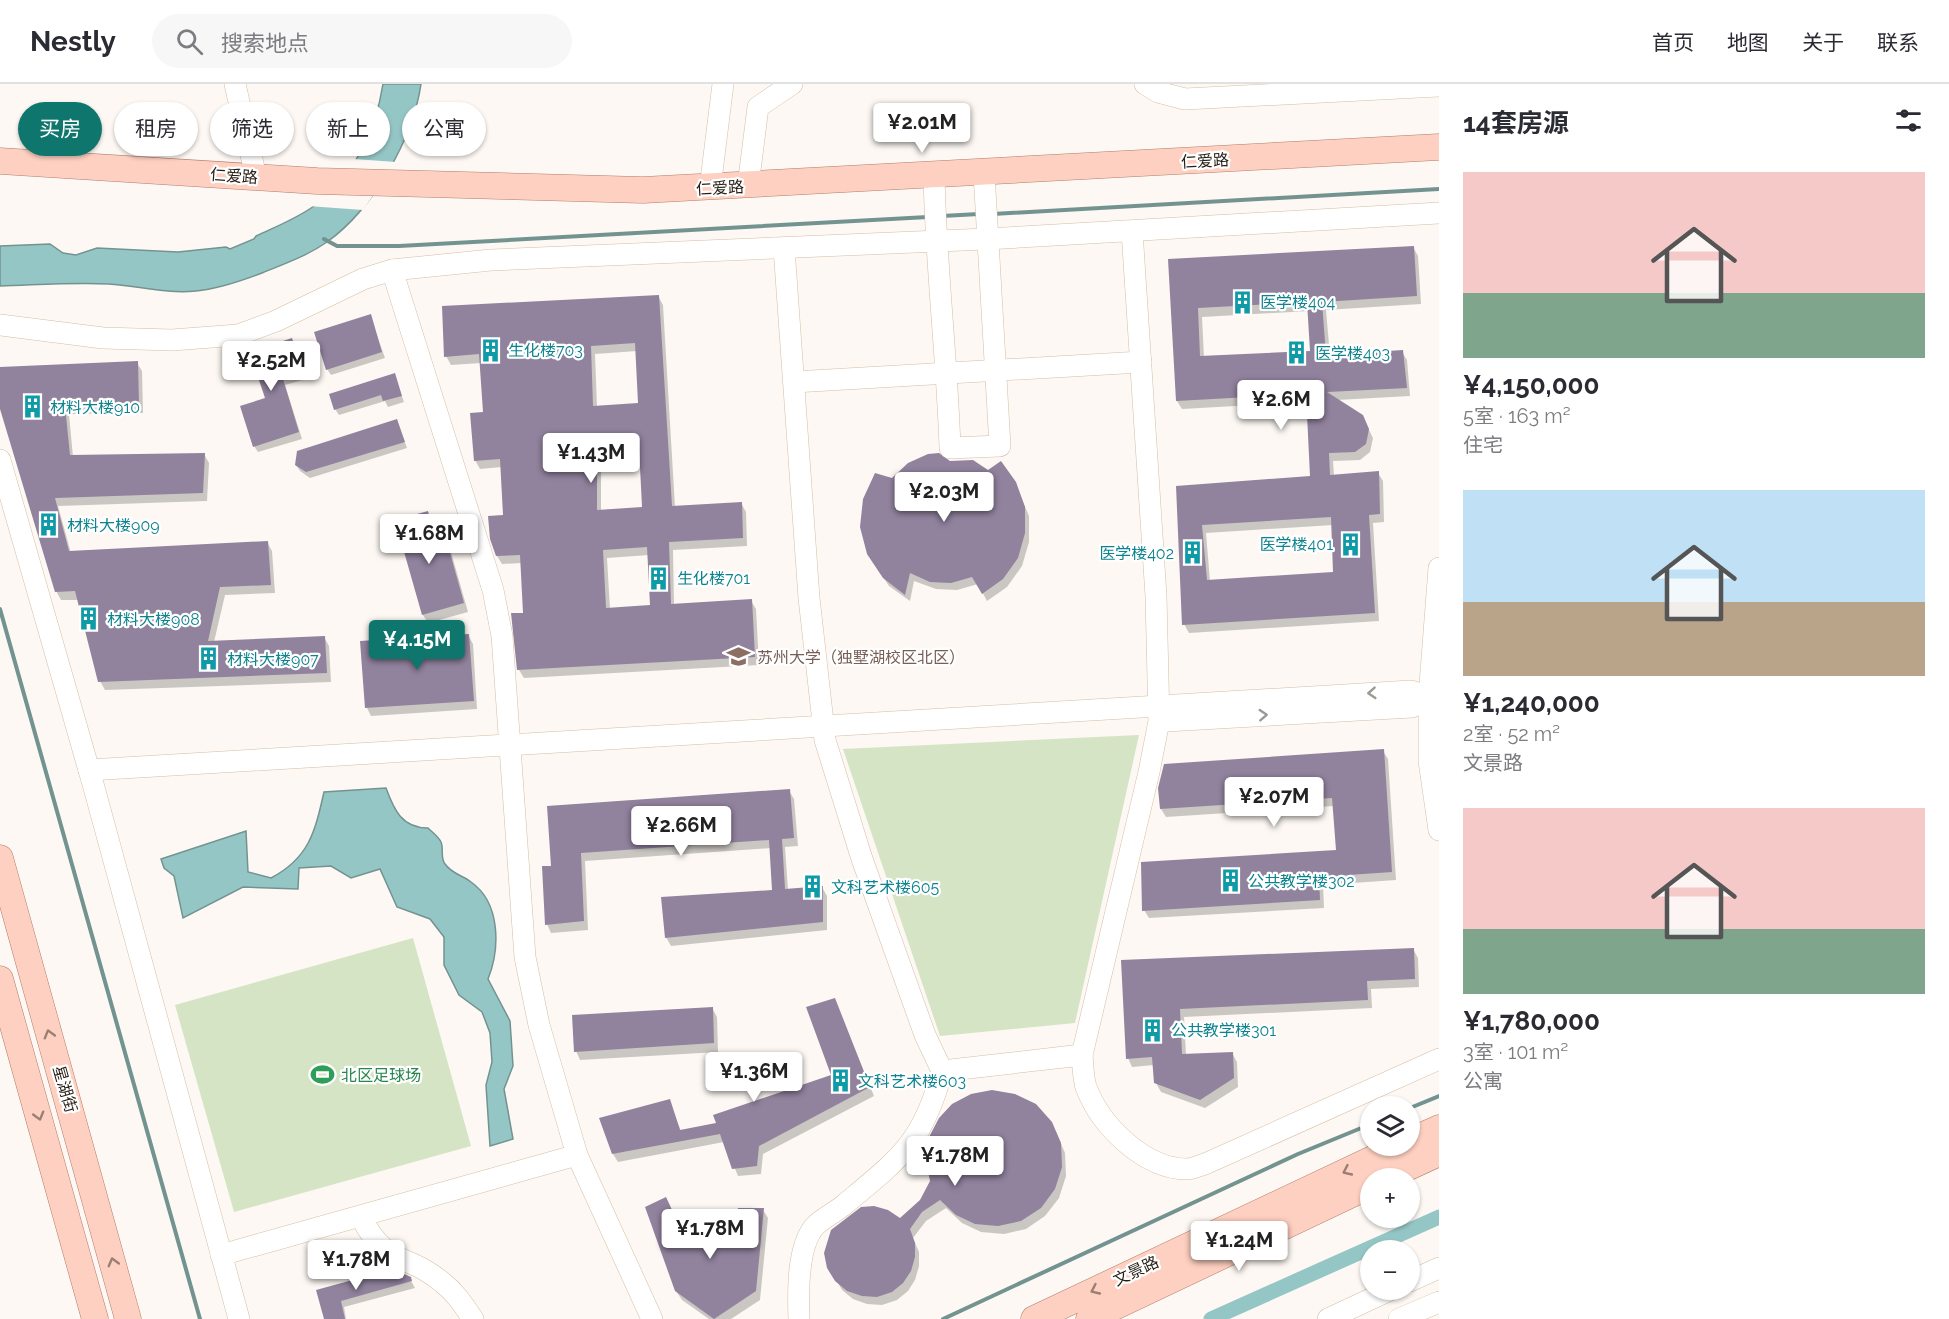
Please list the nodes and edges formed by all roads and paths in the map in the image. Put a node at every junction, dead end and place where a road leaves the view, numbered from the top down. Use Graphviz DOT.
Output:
graph roads {
  1 [pos="235,84"];
  2 [pos="723,84"];
  3 [pos="792,84"];
  4 [pos="1145,84"];
  5 [pos="1439,86"];
  6 [pos="1439,147"];
  7 [pos="0,161"];
  8 [pos="984,173"];
  9 [pos="934,176"];
  10 [pos="256,177"];
  11 [pos="748,186"];
  12 [pos="710,188"];
  13 [pos="1439,213"];
  14 [pos="986,221"];
  15 [pos="935,223"];
  16 [pos="1132,231"];
  17 [pos="784,248"];
  18 [pos="392,270"];
  19 [pos="0,325"];
  20 [pos="1141,362"];
  21 [pos="994,370"];
  22 [pos="948,373"];
  23 [pos="794,382"];
  24 [pos="0,460"];
  25 [pos="1439,568"];
  26 [pos="1429,697"];
  27 [pos="1159,714"];
  28 [pos="824,734"];
  29 [pos="511,752"];
  30 [pos="91,777"];
  31 [pos="1439,830"];
  32 [pos="0,858"];
  33 [pos="0,979"];
  34 [pos="1082,1055"];
  35 [pos="1439,1059"];
  36 [pos="942,1071"];
  37 [pos="1439,1128"];
  38 [pos="1420,1137"];
  39 [pos="1439,1153"];
  40 [pos="577,1155"];
  41 [pos="1379,1156"];
  42 [pos="1407,1168"];
  43 [pos="1360,1190"];
  44 [pos="361,1217"];
  45 [pos="221,1255"];
  46 [pos="1439,1268"];
  47 [pos="1420,1277"];
  48 [pos="1369,1300"];
  49 [pos="1439,1302"];
  50 [pos="95,1319"];
  51 [pos="128,1319"];
  52 [pos="239,1319"];
  53 [pos="473,1319"];
  54 [pos="652,1319"];
  55 [pos="799,1319"];
  56 [pos="1034,1319"];
  57 [pos="1089,1319"];
  58 [pos="1328,1319"];
  59 [pos="1399,1319"];
  1 -- 10 [label="lane"];
  2 -- 12 [label="lane"];
  3 -- 11 [label="lane"];
  4 -- 5 [label="lane"];
  6 -- 8 [label="main road, 仁爱路"];
  7 -- 10 [label="main road, 仁爱路"];
  8 -- 9 [label="main road, 仁爱路"];
  8 -- 14 [label="lane"];
  9 -- 11 [label="main road, 仁爱路"];
  9 -- 15 [label="lane"];
  10 -- 12 [label="main road, 仁爱路"];
  11 -- 12 [label="main road, 仁爱路"];
  13 -- 16 [label="lane"];
  14 -- 15 [label="lane"];
  14 -- 16 [label="lane"];
  14 -- 21 [label="lane"];
  15 -- 17 [label="lane"];
  15 -- 22 [label="lane"];
  16 -- 20 [label="lane"];
  17 -- 18 [label="lane"];
  17 -- 23 [label="lane"];
  18 -- 19 [label="lane"];
  18 -- 29 [label="lane"];
  20 -- 21 [label="lane"];
  20 -- 27 [label="lane"];
  21 -- 22 [label="lane"];
  21 -- 22 [label="lane"];
  22 -- 23 [label="lane"];
  23 -- 28 [label="lane"];
  24 -- 30 [label="lane"];
  25 -- 26 [label="lane"];
  26 -- 27 [label="lane"];
  26 -- 31 [label="lane"];
  27 -- 28 [label="lane"];
  27 -- 34 [label="lane"];
  28 -- 29 [label="lane"];
  28 -- 36 [label="lane"];
  29 -- 30 [label="lane"];
  29 -- 40 [label="lane"];
  30 -- 45 [label="lane"];
  51 -- 32 [label="main road, 星湖街, one-way"];
  33 -- 50 [label="main road, 星湖街, one-way"];
  34 -- 35 [label="lane"];
  34 -- 36 [label="lane"];
  36 -- 55 [label="lane"];
  37 -- 38 [label="main road"];
  39 -- 42 [label="main road"];
  40 -- 44 [label="lane"];
  40 -- 54 [label="lane"];
  41 -- 56 [label="main road, 文景路, one-way"];
  43 -- 57 [label="main road, 文景路"];
  44 -- 45 [label="lane"];
  44 -- 53 [label="lane"];
  45 -- 52 [label="lane"];
  46 -- 47 [label="lane"];
  48 -- 58 [label="lane"];
  49 -- 59 [label="lane"];
}
